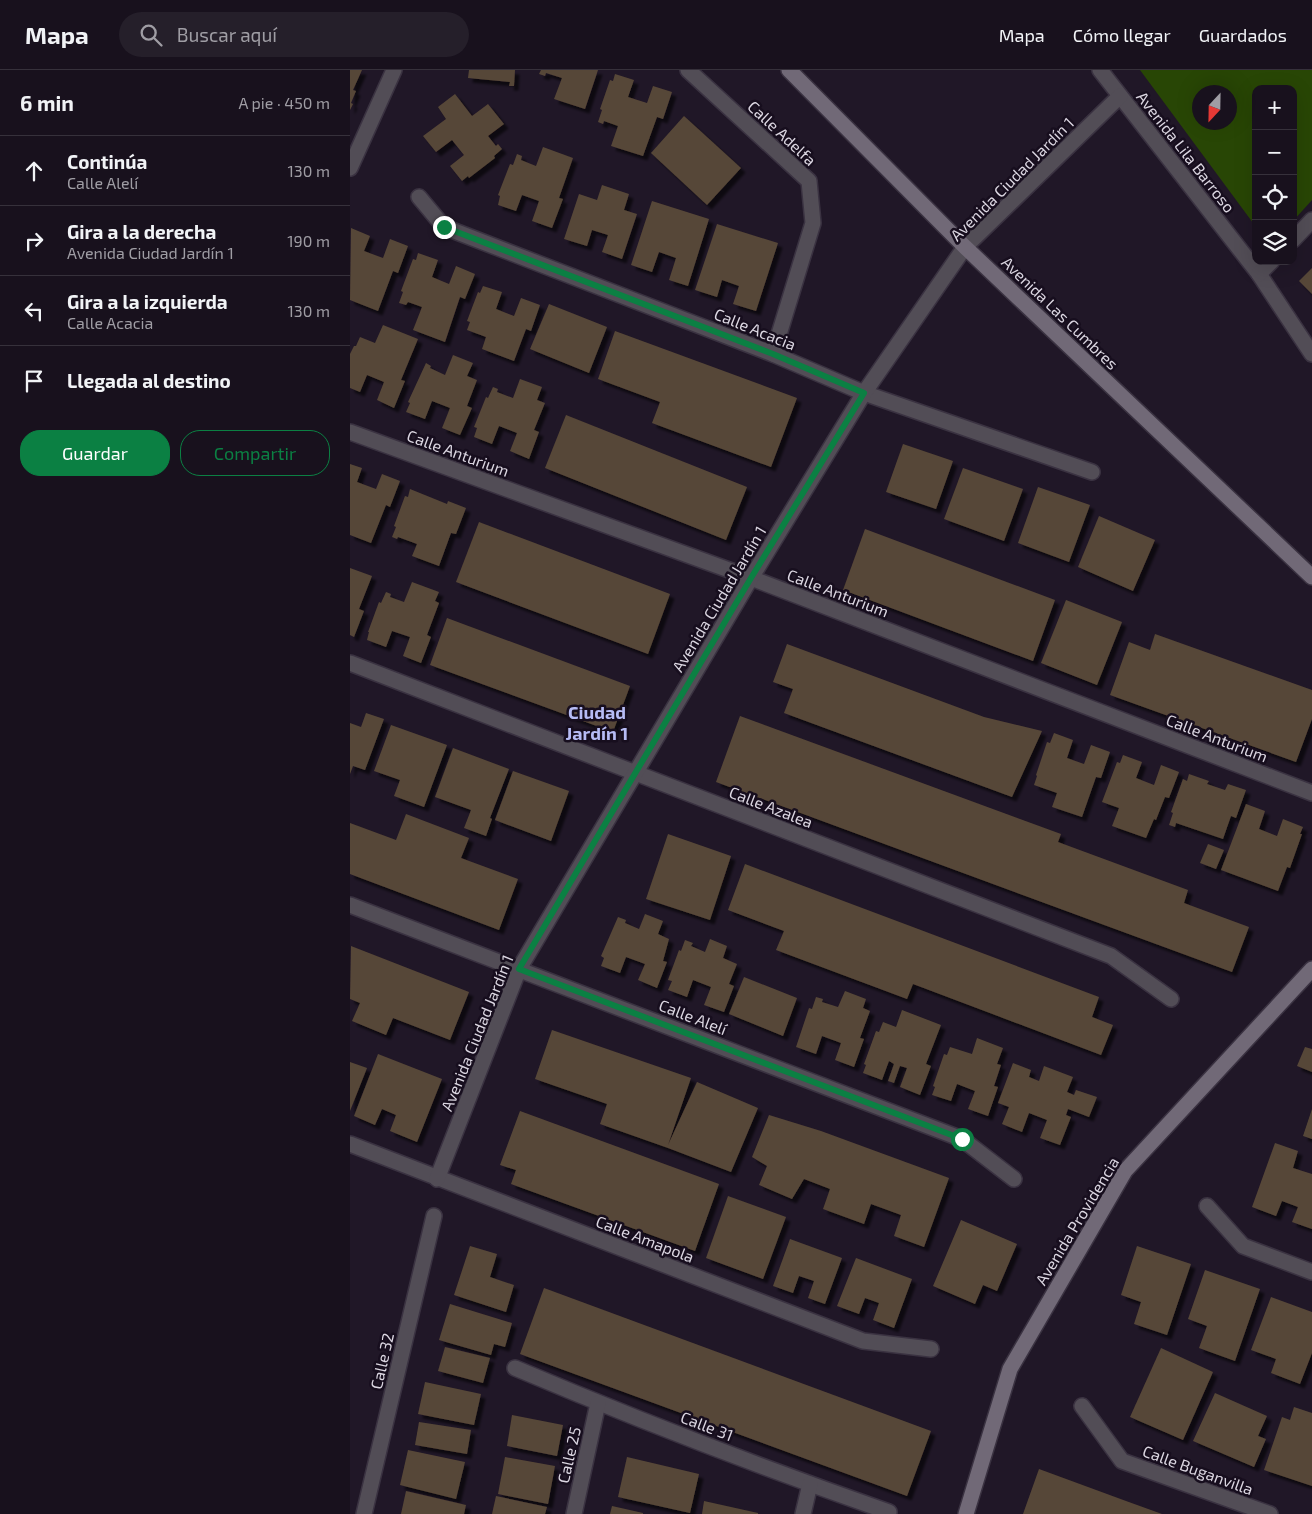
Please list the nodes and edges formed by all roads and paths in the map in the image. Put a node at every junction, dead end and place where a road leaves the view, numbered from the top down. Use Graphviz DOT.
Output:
graph roads {
  1 [pos="394,70"];
  2 [pos="688,70"];
  3 [pos="789,70"];
  4 [pos="1100,70"];
  5 [pos="1120,96"];
  6 [pos="350,168"];
  7 [pos="418,197"];
  8 [pos="1312,220"];
  9 [pos="1297,236"];
  10 [pos="965,247"];
  11 [pos="1268,265"];
  12 [pos="1259,274"];
  13 [pos="773,354"];
  14 [pos="1312,354"];
  15 [pos="864,393"];
  16 [pos="350,432"];
  17 [pos="1092,472"];
  18 [pos="1312,577"];
  19 [pos="751,578"];
  20 [pos="350,663"];
  21 [pos="635,773"];
  22 [pos="1312,793"];
  23 [pos="350,905"];
  24 [pos="519,969"];
  25 [pos="1312,969"];
  26 [pos="1171,999"];
  27 [pos="350,1144"];
  28 [pos="437,1179"];
  29 [pos="1014,1179"];
  30 [pos="1207,1206"];
  31 [pos="434,1216"];
  32 [pos="1312,1272"];
  33 [pos="931,1349"];
  34 [pos="515,1368"];
  35 [pos="598,1403"];
  36 [pos="1082,1406"];
  37 [pos="810,1484"];
  38 [pos="889,1512"];
  39 [pos="364,1514"];
  40 [pos="574,1514"];
  41 [pos="803,1514"];
  42 [pos="966,1514"];
  43 [pos="1270,1514"];
  1 -- 6 [label="street"];
  2 -- 13 [label="street, Calle Adelfa"];
  3 -- 10 [label="street, Avenida Las Cumbres"];
  4 -- 5 [label="street, Avenida Lila Barroso"];
  5 -- 10 [label="street, Avenida Ciudad Jardín 1"];
  5 -- 12 [label="street, Avenida Lila Barroso"];
  7 -- 13 [label="street, Calle Acacia"];
  8 -- 9 [label="street"];
  10 -- 15 [label="street, Avenida Ciudad Jardín 1"];
  10 -- 18 [label="street, Avenida Las Cumbres"];
  11 -- 12 [label="street"];
  12 -- 14 [label="street, Avenida Lila Barroso"];
  13 -- 15 [label="street, Calle Acacia"];
  15 -- 17 [label="street, Calle Acacia"];
  15 -- 19 [label="street, Avenida Ciudad Jardín 1"];
  16 -- 19 [label="street, Calle Anturium"];
  19 -- 21 [label="street, Avenida Ciudad Jardín 1"];
  19 -- 22 [label="street, Calle Anturium"];
  20 -- 21 [label="street, Calle Azalea"];
  21 -- 24 [label="street, Avenida Ciudad Jardín 1"];
  21 -- 26 [label="street, Calle Azalea"];
  23 -- 24 [label="street, Calle Alelí"];
  24 -- 28 [label="street, Avenida Ciudad Jardín 1"];
  24 -- 29 [label="street, Calle Alelí"];
  25 -- 42 [label="street, Avenida Providencia"];
  27 -- 28 [label="street, Calle Amapola"];
  28 -- 33 [label="street, Calle Amapola"];
  30 -- 32 [label="street"];
  31 -- 39 [label="street, Calle 32"];
  34 -- 35 [label="street, Calle 31"];
  35 -- 37 [label="street, Calle 31"];
  35 -- 40 [label="street, Calle 25"];
  36 -- 43 [label="street, Calle Buganvilla"];
  37 -- 38 [label="street, Calle 31"];
  37 -- 41 [label="street"];
}
